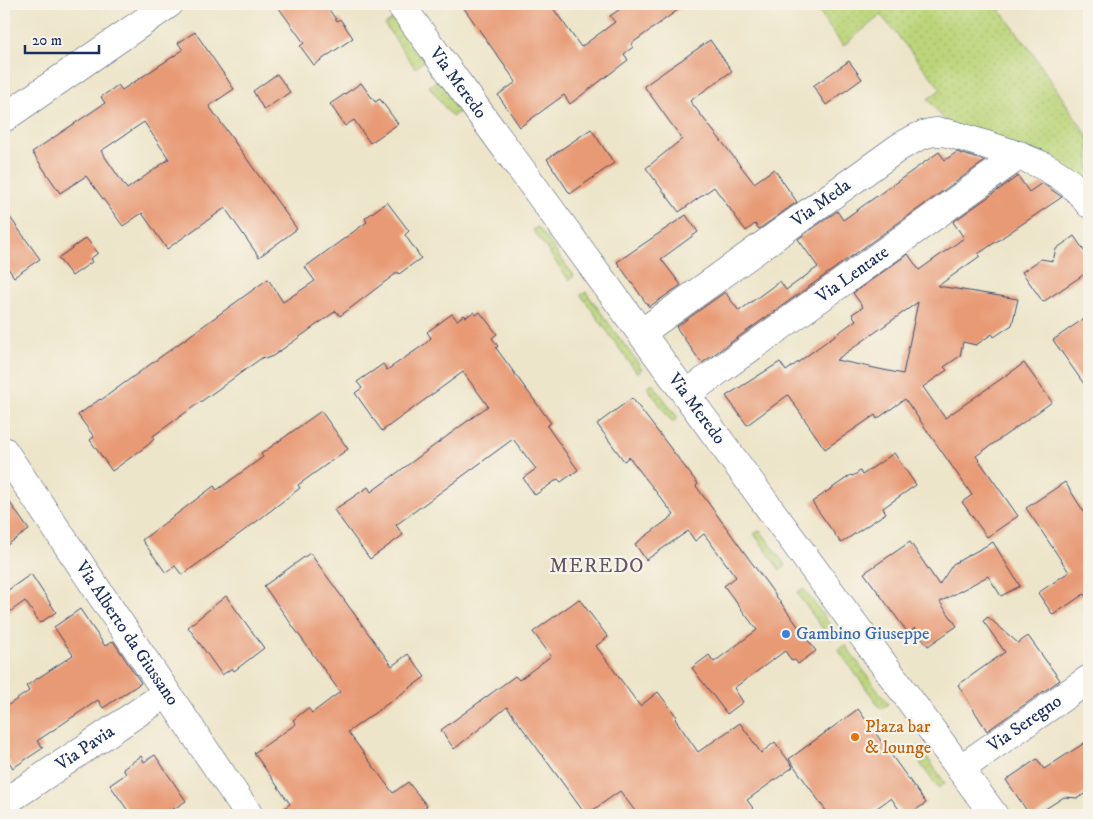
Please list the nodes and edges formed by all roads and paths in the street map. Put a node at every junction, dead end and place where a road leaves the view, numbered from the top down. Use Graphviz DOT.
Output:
graph roads {
  1 [pos="169,4"];
  2 [pos="400,4"];
  3 [pos="4,118"];
  4 [pos="1020,156"];
  5 [pos="1089,204"];
  6 [pos="641,333"];
  7 [pos="686,394"];
  8 [pos="4,453"];
  9 [pos="1089,680"];
  10 [pos="167,693"];
  11 [pos="960,769"];
  12 [pos="4,803"];
  13 [pos="249,815"];
  14 [pos="994,815"];
  1 -- 3 [label="street"];
  2 -- 6 [label="street, Via Meredo"];
  4 -- 5 [label="street, Via Meda"];
  4 -- 6 [label="street, Via Meda"];
  4 -- 7 [label="street, Via Lentate"];
  6 -- 7 [label="street, Via Meredo"];
  7 -- 11 [label="street, Via Meredo"];
  8 -- 10 [label="street, Via Alberto da Giussano"];
  9 -- 11 [label="street, Via Seregno"];
  10 -- 12 [label="street, Via Pavia"];
  10 -- 13 [label="street, Via Alberto da Giussano"];
  11 -- 14 [label="street, Via Meredo"];
}
